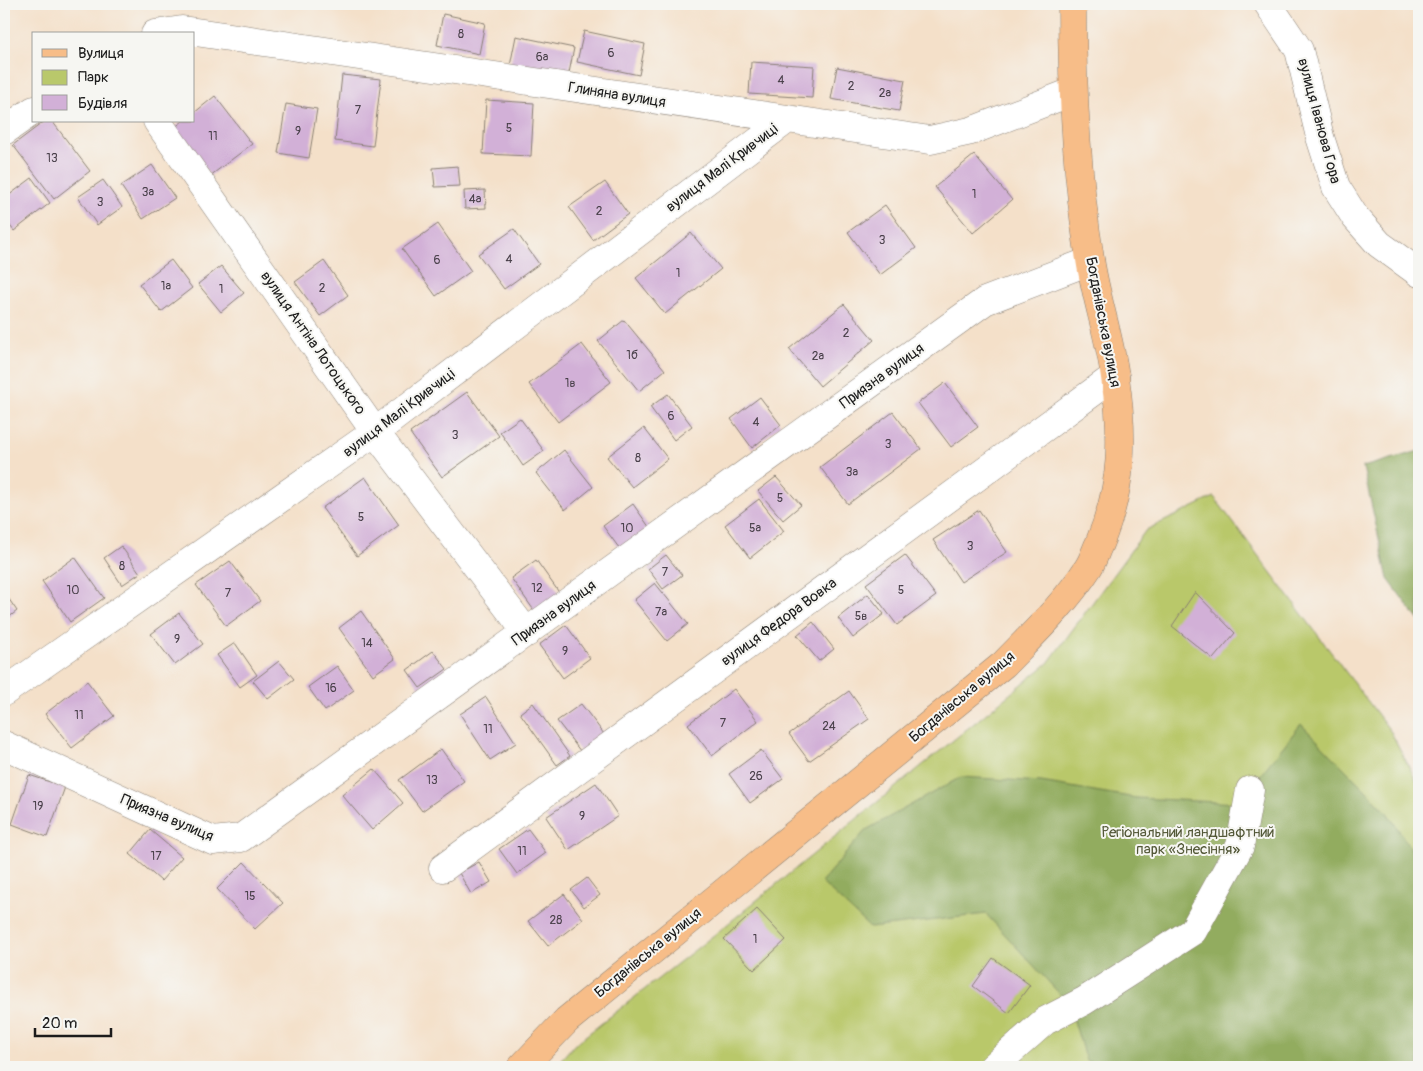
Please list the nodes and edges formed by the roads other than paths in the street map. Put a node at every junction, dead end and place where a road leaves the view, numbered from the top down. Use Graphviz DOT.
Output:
graph roads {
  1 [pos="1072,4"];
  2 [pos="1268,4"];
  3 [pos="168,32"];
  4 [pos="1072,92"];
  5 [pos="32,111"];
  6 [pos="785,121"];
  7 [pos="158,122"];
  8 [pos="4,132"];
  9 [pos="1090,262"];
  10 [pos="1419,273"];
  11 [pos="1115,376"];
  12 [pos="376,432"];
  13 [pos="527,633"];
  14 [pos="4,692"];
  15 [pos="4,745"];
  16 [pos="1250,790"];
  17 [pos="443,868"];
  18 [pos="522,1067"];
  19 [pos="993,1067"];
  1 -- 4 [label="main road, Богданівська вулиця"];
  2 -- 10 [label="street, вулиця Іванова Гора"];
  3 -- 6 [label="street, Глиняна вулиця"];
  4 -- 6 [label="street, Глиняна вулиця"];
  4 -- 9 [label="main road, Богданівська вулиця"];
  5 -- 8 [label="street"];
  6 -- 12 [label="street, вулиця Малі Кривчиці"];
  7 -- 12 [label="street, вулиця Антіна Лотоцького"];
  9 -- 11 [label="main road, Богданівська вулиця"];
  9 -- 13 [label="street, Приязна вулиця"];
  11 -- 17 [label="street, вулиця Федора Вовка"];
  11 -- 18 [label="main road, Богданівська вулиця"];
  12 -- 13 [label="street, вулиця Антіна Лотоцького"];
  12 -- 14 [label="street, вулиця Малі Кривчиці"];
  13 -- 15 [label="street, Приязна вулиця"];
  16 -- 19 [label="street"];
}
